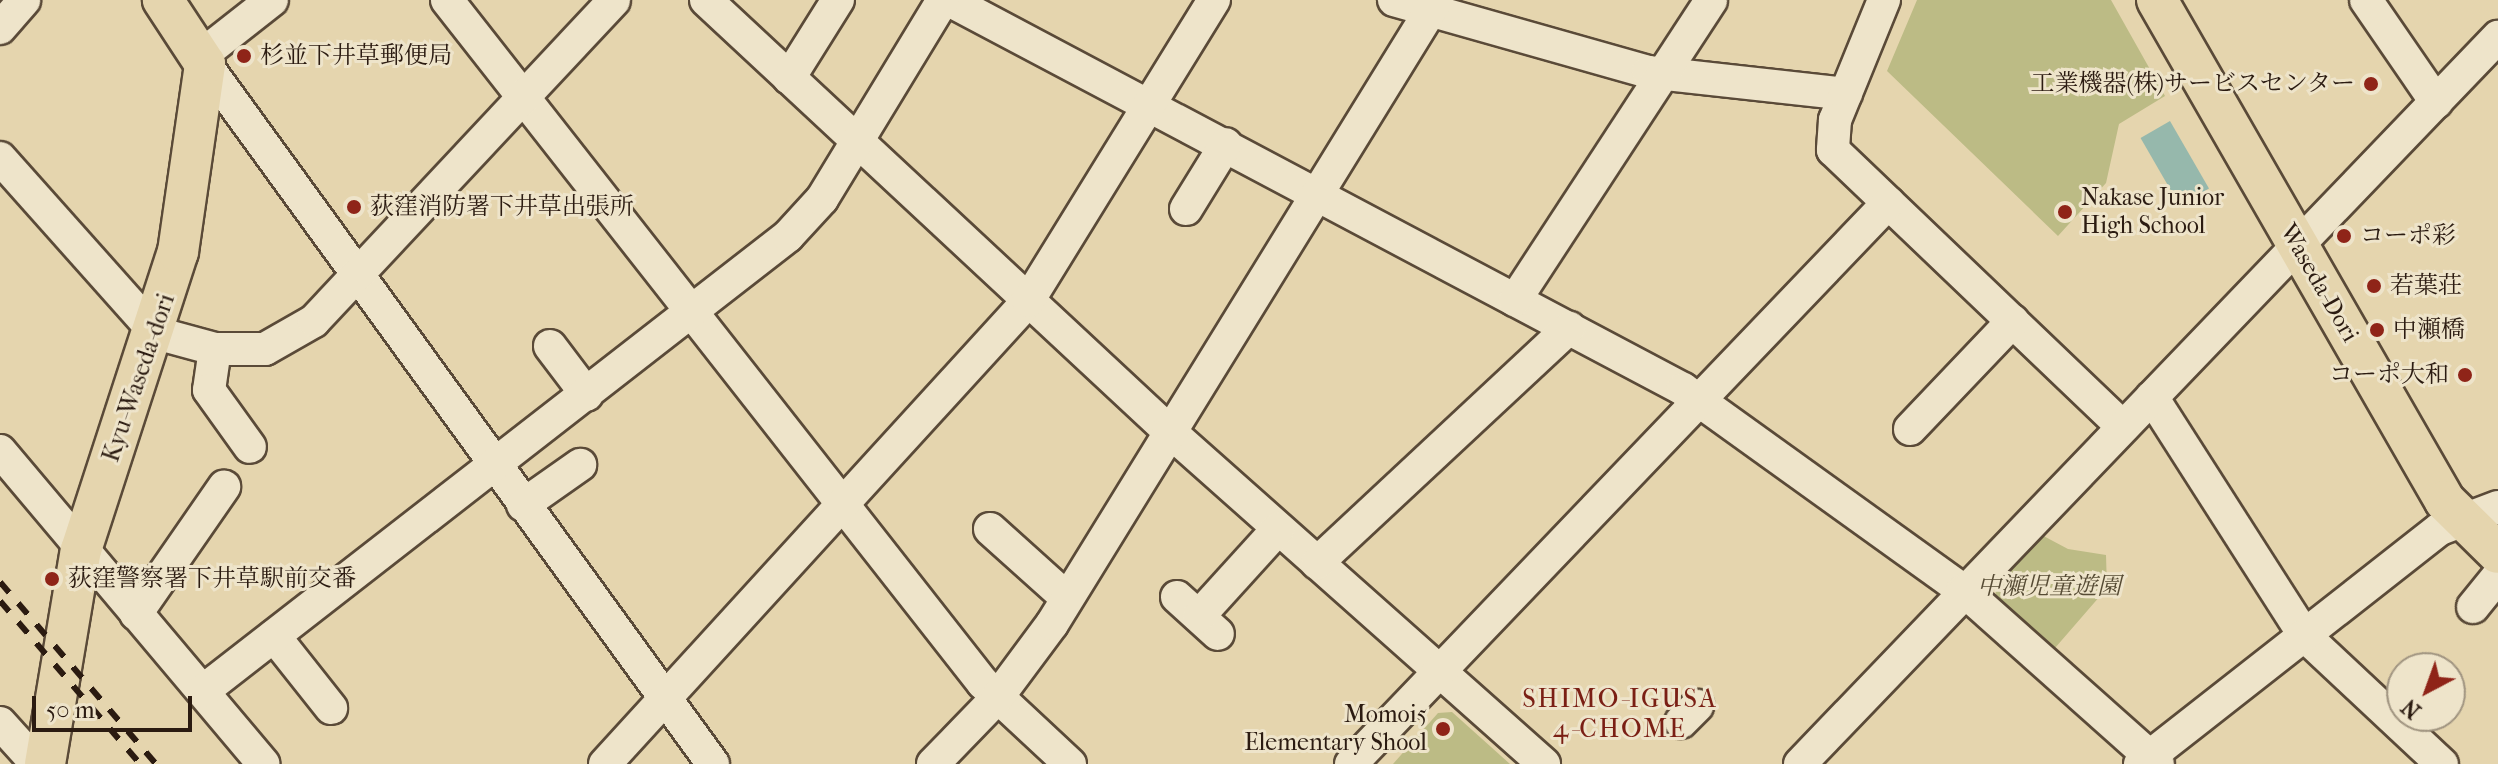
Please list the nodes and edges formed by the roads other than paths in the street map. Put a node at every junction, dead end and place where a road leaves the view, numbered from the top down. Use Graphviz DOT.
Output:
graph roads {
  1 [pos="24,0"];
  2 [pos="163,0"];
  3 [pos="272,0"];
  4 [pos="614,0"];
  5 [pos="706,0"];
  6 [pos="838,0"];
  7 [pos="946,0"];
  8 [pos="1214,0"];
  9 [pos="1394,0"];
  10 [pos="1711,0"];
  11 [pos="1884,0"];
  12 [pos="2157,0"];
  13 [pos="2366,0"];
  14 [pos="1434,5"];
  15 [pos="464,7"];
  16 [pos="0,28"];
  17 [pos="2498,37"];
  18 [pos="204,60"];
  19 [pos="1663,75"];
  20 [pos="789,78"];
  21 [pos="1846,94"];
  22 [pos="525,98"];
  23 [pos="2436,102"];
  24 [pos="1149,104"];
  25 [pos="859,142"];
  26 [pos="1226,144"];
  27 [pos="0,158"];
  28 [pos="1317,193"];
  29 [pos="1888,203"];
  30 [pos="1186,209"];
  31 [pos="2296,244"];
  32 [pos="358,275"];
  33 [pos="1515,300"];
  34 [pos="1028,301"];
  35 [pos="694,312"];
  36 [pos="2013,321"];
  37 [pos="1569,328"];
  38 [pos="156,333"];
  39 [pos="550,346"];
  40 [pos="215,349"];
  41 [pos="587,395"];
  42 [pos="2152,397"];
  43 [pos="1699,399"];
  44 [pos="2123,427"];
  45 [pos="1910,429"];
  46 [pos="1168,430"];
  47 [pos="250,447"];
  48 [pos="0,451"];
  49 [pos="580,465"];
  50 [pos="495,467"];
  51 [pos="224,487"];
  52 [pos="845,503"];
  53 [pos="523,505"];
  54 [pos="2498,507"];
  55 [pos="2460,521"];
  56 [pos="990,529"];
  57 [pos="1278,529"];
  58 [pos="81,550"];
  59 [pos="2498,553"];
  60 [pos="1317,563"];
  61 [pos="2498,576"];
  62 [pos="1963,590"];
  63 [pos="1067,598"];
  64 [pos="2473,607"];
  65 [pos="136,614"];
  66 [pos="1198,616"];
  67 [pos="2304,635"];
  68 [pos="274,636"];
  69 [pos="1440,672"];
  70 [pos="203,691"];
  71 [pos="997,698"];
  72 [pos="665,699"];
  73 [pos="331,708"];
  74 [pos="0,723"];
  75 [pos="2149,761"];
  76 [pos="37,764"];
  77 [pos="45,764"];
  78 [pos="264,764"];
  79 [pos="605,764"];
  80 [pos="713,764"];
  81 [pos="933,764"];
  82 [pos="1070,764"];
  83 [pos="1351,764"];
  84 [pos="1544,764"];
  85 [pos="1800,764"];
  86 [pos="2442,764"];
  1 -- 16 [label="street"];
  2 -- 18 [label="main road"];
  3 -- 18 [label="street"];
  4 -- 22 [label="street"];
  5 -- 20 [label="street"];
  6 -- 20 [label="street"];
  7 -- 24 [label="street"];
  7 -- 25 [label="street"];
  8 -- 24 [label="street"];
  9 -- 14 [label="street"];
  10 -- 19 [label="street"];
  11 -- 21 [label="street"];
  12 -- 31 [label="main road, Waseda-Dori"];
  13 -- 23 [label="street"];
  14 -- 19 [label="street"];
  14 -- 28 [label="street"];
  15 -- 22 [label="street"];
  17 -- 23 [label="street"];
  18 -- 32 [label="street"];
  18 -- 38 [label="main road, Kyu-Waseda-dori"];
  19 -- 21 [label="street"];
  19 -- 33 [label="street"];
  20 -- 25 [label="street"];
  21 -- 29 [label="street"];
  22 -- 32 [label="street"];
  22 -- 35 [label="street"];
  23 -- 31 [label="street"];
  24 -- 26 [label="street"];
  24 -- 34 [label="street"];
  25 -- 34 [label="street"];
  25 -- 35 [label="street"];
  26 -- 28 [label="street"];
  26 -- 30 [label="street"];
  27 -- 38 [label="street"];
  28 -- 33 [label="street"];
  28 -- 46 [label="street"];
  29 -- 36 [label="street"];
  29 -- 43 [label="street"];
  31 -- 42 [label="street"];
  31 -- 55 [label="main road, Waseda-Dori"];
  32 -- 40 [label="street"];
  32 -- 50 [label="street"];
  33 -- 37 [label="street"];
  34 -- 46 [label="street"];
  34 -- 52 [label="street"];
  35 -- 41 [label="street"];
  35 -- 52 [label="street"];
  36 -- 44 [label="street"];
  36 -- 45 [label="street"];
  37 -- 43 [label="street"];
  37 -- 60 [label="street"];
  38 -- 40 [label="street"];
  38 -- 58 [label="main road, Kyu-Waseda-dori"];
  39 -- 41 [label="street"];
  40 -- 47 [label="street"];
  41 -- 50 [label="street"];
  42 -- 44 [label="street"];
  42 -- 67 [label="street"];
  43 -- 62 [label="street"];
  43 -- 69 [label="street"];
  44 -- 62 [label="street"];
  46 -- 57 [label="street"];
  46 -- 63 [label="street"];
  48 -- 58 [label="street"];
  49 -- 53 [label="street"];
  50 -- 53 [label="street"];
  50 -- 68 [label="street"];
  51 -- 65 [label="street"];
  52 -- 71 [label="street"];
  52 -- 72 [label="street"];
  53 -- 72 [label="street"];
  54 -- 55 [label="street"];
  55 -- 59 [label="main road, Waseda-Dori"];
  55 -- 67 [label="street"];
  56 -- 63 [label="street"];
  57 -- 60 [label="street"];
  57 -- 66 [label="street"];
  58 -- 65 [label="street"];
  58 -- 77 [label="main road, Kyu-Waseda-dori"];
  60 -- 69 [label="street"];
  61 -- 64 [label="street"];
  62 -- 75 [label="street"];
  62 -- 85 [label="street"];
  63 -- 71 [label="street"];
  65 -- 70 [label="street"];
  67 -- 75 [label="street"];
  67 -- 86 [label="street"];
  68 -- 70 [label="street"];
  68 -- 73 [label="street"];
  69 -- 83 [label="street"];
  69 -- 84 [label="street"];
  70 -- 78 [label="street"];
  71 -- 81 [label="street"];
  71 -- 82 [label="street"];
  72 -- 79 [label="street"];
  72 -- 80 [label="street"];
  74 -- 76 [label="street"];
}
